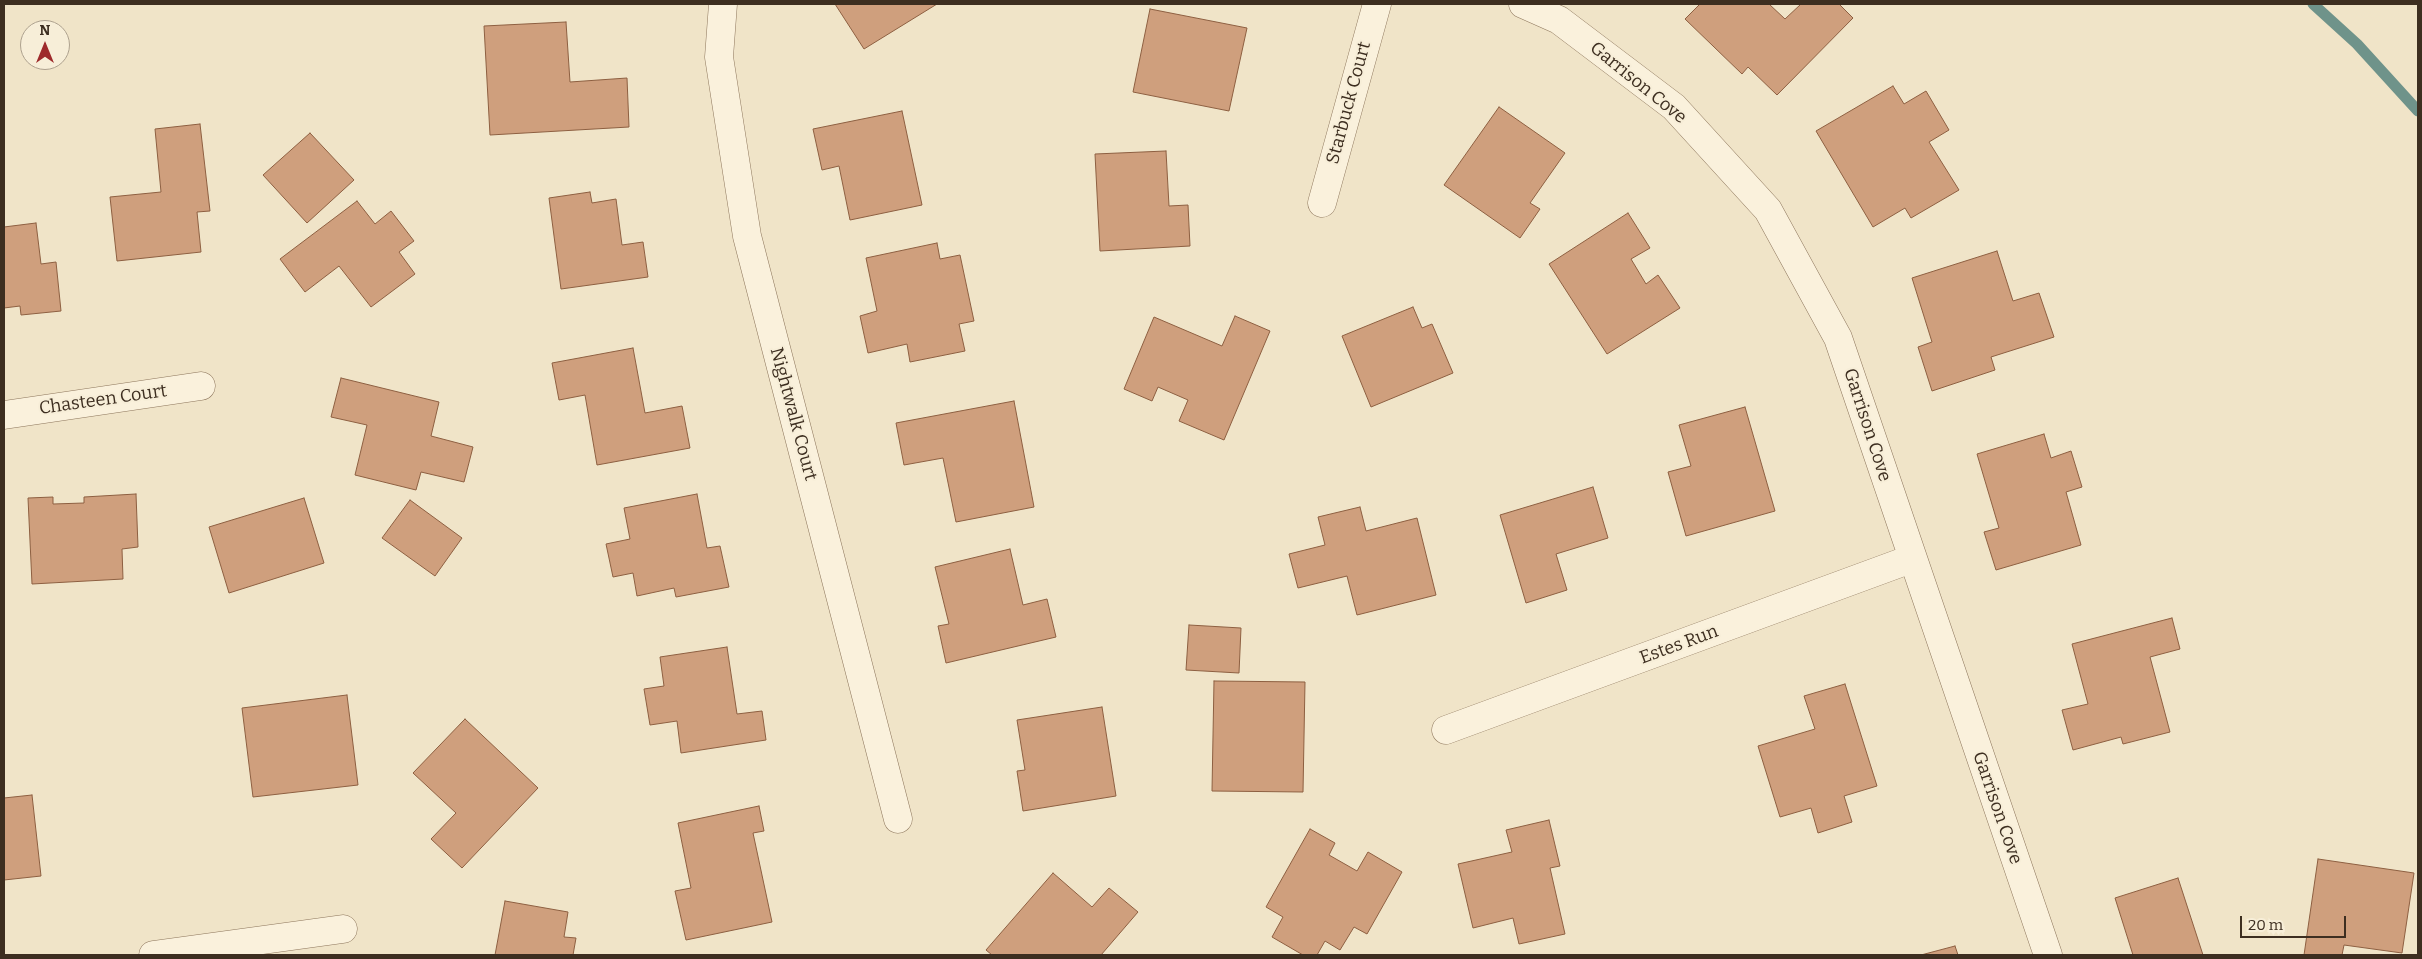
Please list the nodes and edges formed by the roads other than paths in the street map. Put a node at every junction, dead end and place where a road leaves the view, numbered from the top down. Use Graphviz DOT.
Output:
graph roads {
  1 [pos="723,4"];
  2 [pos="1377,4"];
  3 [pos="1523,4"];
  4 [pos="1322,203"];
  5 [pos="201,386"];
  6 [pos="4,415"];
  7 [pos="1912,559"];
  8 [pos="1446,730"];
  9 [pos="898,819"];
  10 [pos="343,929"];
  11 [pos="153,955"];
  12 [pos="2048,955"];
  1 -- 9 [label="street, Nightwalk Court"];
  2 -- 4 [label="street, Starbuck Court"];
  3 -- 7 [label="street, Garrison Cove"];
  5 -- 6 [label="street, Chasteen Court"];
  7 -- 8 [label="street, Estes Run"];
  7 -- 12 [label="street, Garrison Cove"];
  10 -- 11 [label="street"];
}
